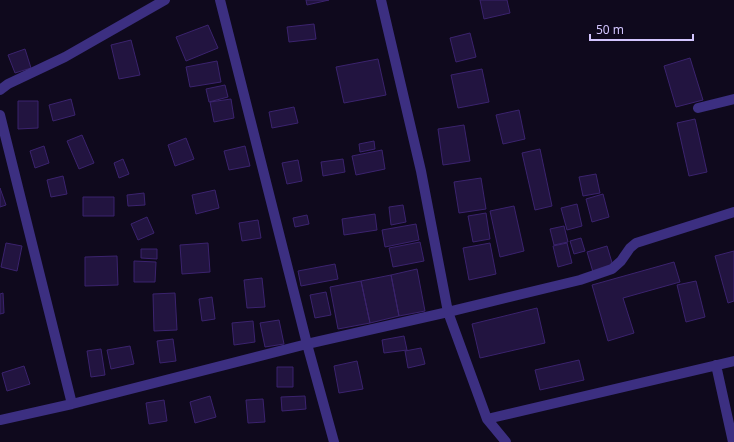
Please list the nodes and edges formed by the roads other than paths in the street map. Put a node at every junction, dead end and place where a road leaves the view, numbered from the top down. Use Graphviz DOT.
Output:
graph roads {
  1 [pos="165,0"];
  2 [pos="220,0"];
  3 [pos="381,0"];
  4 [pos="0,90"];
  5 [pos="734,99"];
  6 [pos="698,108"];
  7 [pos="0,115"];
  8 [pos="734,212"];
  9 [pos="448,312"];
  10 [pos="307,344"];
  11 [pos="734,360"];
  12 [pos="716,365"];
  13 [pos="72,404"];
  14 [pos="487,419"];
  15 [pos="0,420"];
  16 [pos="334,442"];
  17 [pos="506,442"];
  18 [pos="733,442"];
  1 -- 4 [label="street"];
  2 -- 10 [label="street"];
  3 -- 9 [label="street"];
  5 -- 6 [label="street"];
  7 -- 13 [label="street"];
  8 -- 9 [label="street"];
  9 -- 10 [label="street"];
  9 -- 14 [label="street"];
  10 -- 13 [label="street"];
  10 -- 16 [label="street"];
  11 -- 12 [label="street"];
  12 -- 14 [label="street"];
  12 -- 18 [label="street"];
  13 -- 15 [label="street"];
  14 -- 17 [label="street"];
}
